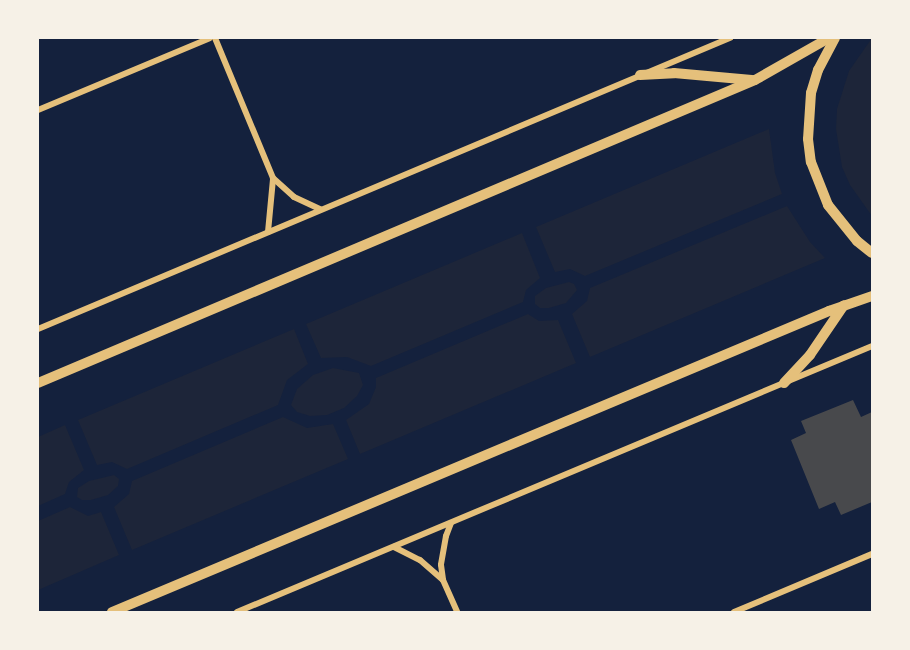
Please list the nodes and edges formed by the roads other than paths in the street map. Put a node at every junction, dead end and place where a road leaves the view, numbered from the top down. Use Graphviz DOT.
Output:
graph roads {
  1 [pos="210,38"];
  2 [pos="215,38"];
  3 [pos="730,38"];
  4 [pos="829,38"];
  5 [pos="835,38"];
  6 [pos="640,75"];
  7 [pos="755,80"];
  8 [pos="38,110"];
  9 [pos="273,178"];
  10 [pos="320,209"];
  11 [pos="268,232"];
  12 [pos="873,253"];
  13 [pos="873,296"];
  14 [pos="845,305"];
  15 [pos="38,329"];
  16 [pos="873,346"];
  17 [pos="38,383"];
  18 [pos="784,383"];
  19 [pos="451,523"];
  20 [pos="394,547"];
  21 [pos="873,554"];
  22 [pos="442,580"];
  23 [pos="112,612"];
  24 [pos="237,612"];
  25 [pos="457,612"];
  26 [pos="734,612"];
  1 -- 8 [label="street"];
  2 -- 9 [label="street"];
  3 -- 6 [label="street"];
  4 -- 7 [label="street"];
  5 -- 12 [label="street"];
  6 -- 7 [label="street"];
  6 -- 10 [label="street"];
  7 -- 17 [label="street"];
  9 -- 10 [label="street"];
  9 -- 11 [label="street"];
  10 -- 11 [label="street"];
  11 -- 15 [label="street"];
  13 -- 14 [label="street"];
  14 -- 18 [label="street"];
  14 -- 23 [label="street"];
  16 -- 18 [label="street"];
  18 -- 19 [label="street"];
  19 -- 20 [label="street"];
  19 -- 22 [label="street"];
  20 -- 22 [label="street"];
  20 -- 24 [label="street"];
  21 -- 26 [label="street"];
  22 -- 25 [label="street"];
}
